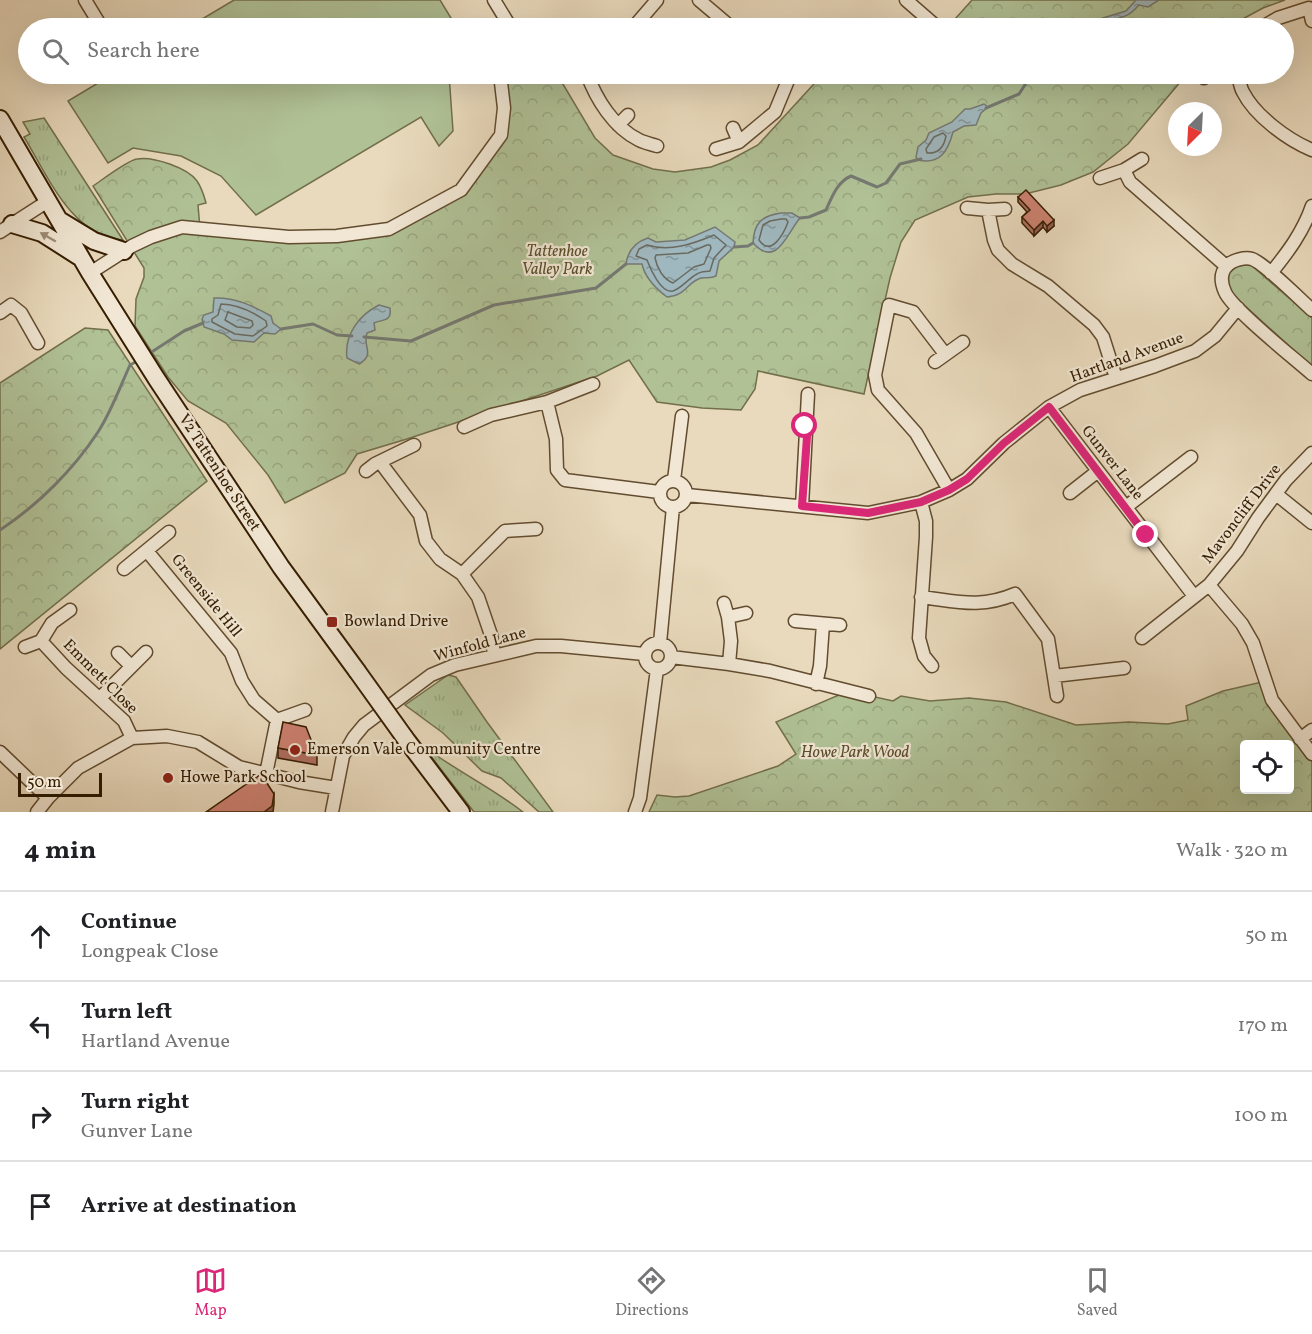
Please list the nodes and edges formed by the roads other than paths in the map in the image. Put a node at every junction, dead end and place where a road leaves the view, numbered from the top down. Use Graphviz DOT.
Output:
graph roads {
  1 [pos="85,0"];
  2 [pos="494,0"];
  3 [pos="657,0"];
  4 [pos="699,0"];
  5 [pos="906,0"];
  6 [pos="1310,8"];
  7 [pos="96,18"];
  8 [pos="505,18"];
  9 [pos="642,18"];
  10 [pos="720,18"];
  11 [pos="927,18"];
  12 [pos="1278,18"];
  13 [pos="1312,21"];
  14 [pos="501,84"];
  15 [pos="590,84"];
  16 [pos="787,84"];
  17 [pos="1240,84"];
  18 [pos="628,115"];
  19 [pos="0,119"];
  20 [pos="618,125"];
  21 [pos="733,128"];
  22 [pos="739,142"];
  23 [pos="657,146"];
  24 [pos="716,149"];
  25 [pos="1312,150"];
  26 [pos="1142,159"];
  27 [pos="1124,170"];
  28 [pos="1100,178"];
  29 [pos="48,201"];
  30 [pos="1312,206"];
  31 [pos="967,208"];
  32 [pos="1005,209"];
  33 [pos="988,210"];
  34 [pos="60,220"];
  35 [pos="6,228"];
  36 [pos="124,251"];
  37 [pos="81,258"];
  38 [pos="1226,266"];
  39 [pos="90,273"];
  40 [pos="1272,273"];
  41 [pos="1238,308"];
  42 [pos="1312,310"];
  43 [pos="0,313"];
  44 [pos="963,342"];
  45 [pos="38,344"];
  46 [pos="1312,374"];
  47 [pos="1116,378"];
  48 [pos="593,384"];
  49 [pos="808,394"];
  50 [pos="547,402"];
  51 [pos="1049,407"];
  52 [pos="682,416"];
  53 [pos="464,427"];
  54 [pos="414,445"];
  55 [pos="1312,453"];
  56 [pos="1191,457"];
  57 [pos="380,462"];
  58 [pos="366,471"];
  59 [pos="1098,471"];
  60 [pos="674,480"];
  61 [pos="949,490"];
  62 [pos="659,492"];
  63 [pos="1070,494"];
  64 [pos="1276,494"];
  65 [pos="687,495"];
  66 [pos="921,502"];
  67 [pos="802,506"];
  68 [pos="673,507"];
  69 [pos="1126,507"];
  70 [pos="1312,523"];
  71 [pos="536,529"];
  72 [pos="169,532"];
  73 [pos="147,551"];
  74 [pos="124,569"];
  75 [pos="462,574"];
  76 [pos="1209,585"];
  77 [pos="1194,596"];
  78 [pos="921,597"];
  79 [pos="724,603"];
  80 [pos="70,610"];
  81 [pos="746,614"];
  82 [pos="728,616"];
  83 [pos="795,621"];
  84 [pos="823,624"];
  85 [pos="840,625"];
  86 [pos="1142,638"];
  87 [pos="41,641"];
  88 [pos="660,643"];
  89 [pos="25,647"];
  90 [pos="146,652"];
  91 [pos="118,653"];
  92 [pos="494,654"];
  93 [pos="644,654"];
  94 [pos="671,657"];
  95 [pos="729,664"];
  96 [pos="131,666"];
  97 [pos="932,666"];
  98 [pos="1124,668"];
  99 [pos="657,669"];
  100 [pos="1054,676"];
  101 [pos="816,684"];
  102 [pos="868,696"];
  103 [pos="1057,696"];
  104 [pos="100,698"];
  105 [pos="305,710"];
  106 [pos="278,720"];
  107 [pos="1312,730"];
  108 [pos="132,738"];
  109 [pos="1300,739"];
  110 [pos="0,752"];
  111 [pos="1312,754"];
  112 [pos="266,774"];
  113 [pos="336,788"];
  114 [pos="48,798"];
  115 [pos="37,812"];
  116 [pos="332,812"];
  117 [pos="461,812"];
  118 [pos="635,812"];
  1 -- 7 [label="street"];
  2 -- 8 [label="street"];
  3 -- 9 [label="street"];
  4 -- 10 [label="street"];
  5 -- 11 [label="street"];
  6 -- 12 [label="street"];
  6 -- 13 [label="street"];
  14 -- 36 [label="street"];
  15 -- 20 [label="street"];
  16 -- 22 [label="street"];
  17 -- 25 [label="street"];
  18 -- 20 [label="street"];
  19 -- 29 [label="street, V2 Tattenhoe Street"];
  20 -- 23 [label="street"];
  21 -- 22 [label="street"];
  22 -- 24 [label="street"];
  26 -- 27 [label="street"];
  27 -- 28 [label="street"];
  27 -- 38 [label="street"];
  29 -- 34 [label="street, V2 Tattenhoe Street"];
  29 -- 35 [label="street"];
  30 -- 40 [label="street"];
  31 -- 33 [label="street"];
  32 -- 33 [label="street"];
  33 -- 47 [label="street"];
  34 -- 36 [label="street"];
  34 -- 37 [label="street, V2 Tattenhoe Street"];
  37 -- 35 [label="street, one-way"];
  36 -- 39 [label="street"];
  37 -- 39 [label="street, V2 Tattenhoe Street"];
  38 -- 40 [label="street"];
  38 -- 41 [label="street"];
  39 -- 117 [label="street, V2 Tattenhoe Street, bridge"];
  40 -- 42 [label="street"];
  41 -- 46 [label="street"];
  41 -- 47 [label="street, Hartland Avenue"];
  43 -- 45 [label="street"];
  44 -- 61 [label="street"];
  47 -- 51 [label="street, Hartland Avenue"];
  48 -- 50 [label="street"];
  49 -- 67 [label="street"];
  50 -- 53 [label="street"];
  50 -- 62 [label="street"];
  51 -- 59 [label="street, Gunver Lane"];
  51 -- 61 [label="street, Hartland Avenue"];
  52 -- 60 [label="street"];
  54 -- 57 [label="street"];
  55 -- 64 [label="street, Mavoncliff Drive"];
  56 -- 69 [label="street"];
  57 -- 58 [label="street"];
  57 -- 75 [label="street"];
  59 -- 63 [label="street"];
  59 -- 69 [label="street, Gunver Lane"];
  60 -- 62 [label="street"];
  60 -- 65 [label="street"];
  61 -- 66 [label="street, Hartland Avenue"];
  62 -- 68 [label="street"];
  64 -- 70 [label="street"];
  64 -- 76 [label="street, Mavoncliff Drive"];
  65 -- 67 [label="street, Hartland Avenue"];
  65 -- 68 [label="street"];
  66 -- 67 [label="street, Hartland Avenue"];
  66 -- 78 [label="street"];
  68 -- 88 [label="street"];
  69 -- 77 [label="street, Gunver Lane"];
  71 -- 75 [label="street"];
  72 -- 73 [label="street"];
  73 -- 74 [label="street"];
  73 -- 106 [label="street, Greenside Hill"];
  75 -- 92 [label="street"];
  76 -- 77 [label="street, Mavoncliff Drive"];
  76 -- 109 [label="street"];
  77 -- 86 [label="street, Mavoncliff Drive"];
  78 -- 97 [label="street"];
  78 -- 100 [label="street"];
  79 -- 82 [label="street"];
  80 -- 87 [label="street"];
  81 -- 82 [label="street"];
  82 -- 95 [label="street"];
  83 -- 84 [label="street"];
  84 -- 85 [label="street"];
  84 -- 101 [label="street"];
  87 -- 89 [label="street"];
  87 -- 104 [label="street, Emmett Close"];
  88 -- 93 [label="street"];
  88 -- 94 [label="street"];
  90 -- 96 [label="street"];
  91 -- 96 [label="street"];
  92 -- 93 [label="street, Winfold Lane"];
  92 -- 113 [label="street, Winfold Lane"];
  93 -- 99 [label="street"];
  94 -- 95 [label="street"];
  94 -- 99 [label="street"];
  95 -- 101 [label="street"];
  96 -- 104 [label="street"];
  98 -- 100 [label="street"];
  99 -- 118 [label="street"];
  100 -- 103 [label="street"];
  101 -- 102 [label="street"];
  104 -- 108 [label="street, Emmett Close"];
  105 -- 106 [label="street"];
  106 -- 112 [label="street"];
  107 -- 109 [label="street"];
  108 -- 112 [label="street"];
  108 -- 114 [label="street"];
  109 -- 111 [label="street"];
  110 -- 114 [label="street"];
  112 -- 113 [label="street"];
  113 -- 116 [label="street, Winfold Lane"];
  114 -- 115 [label="street"];
}
